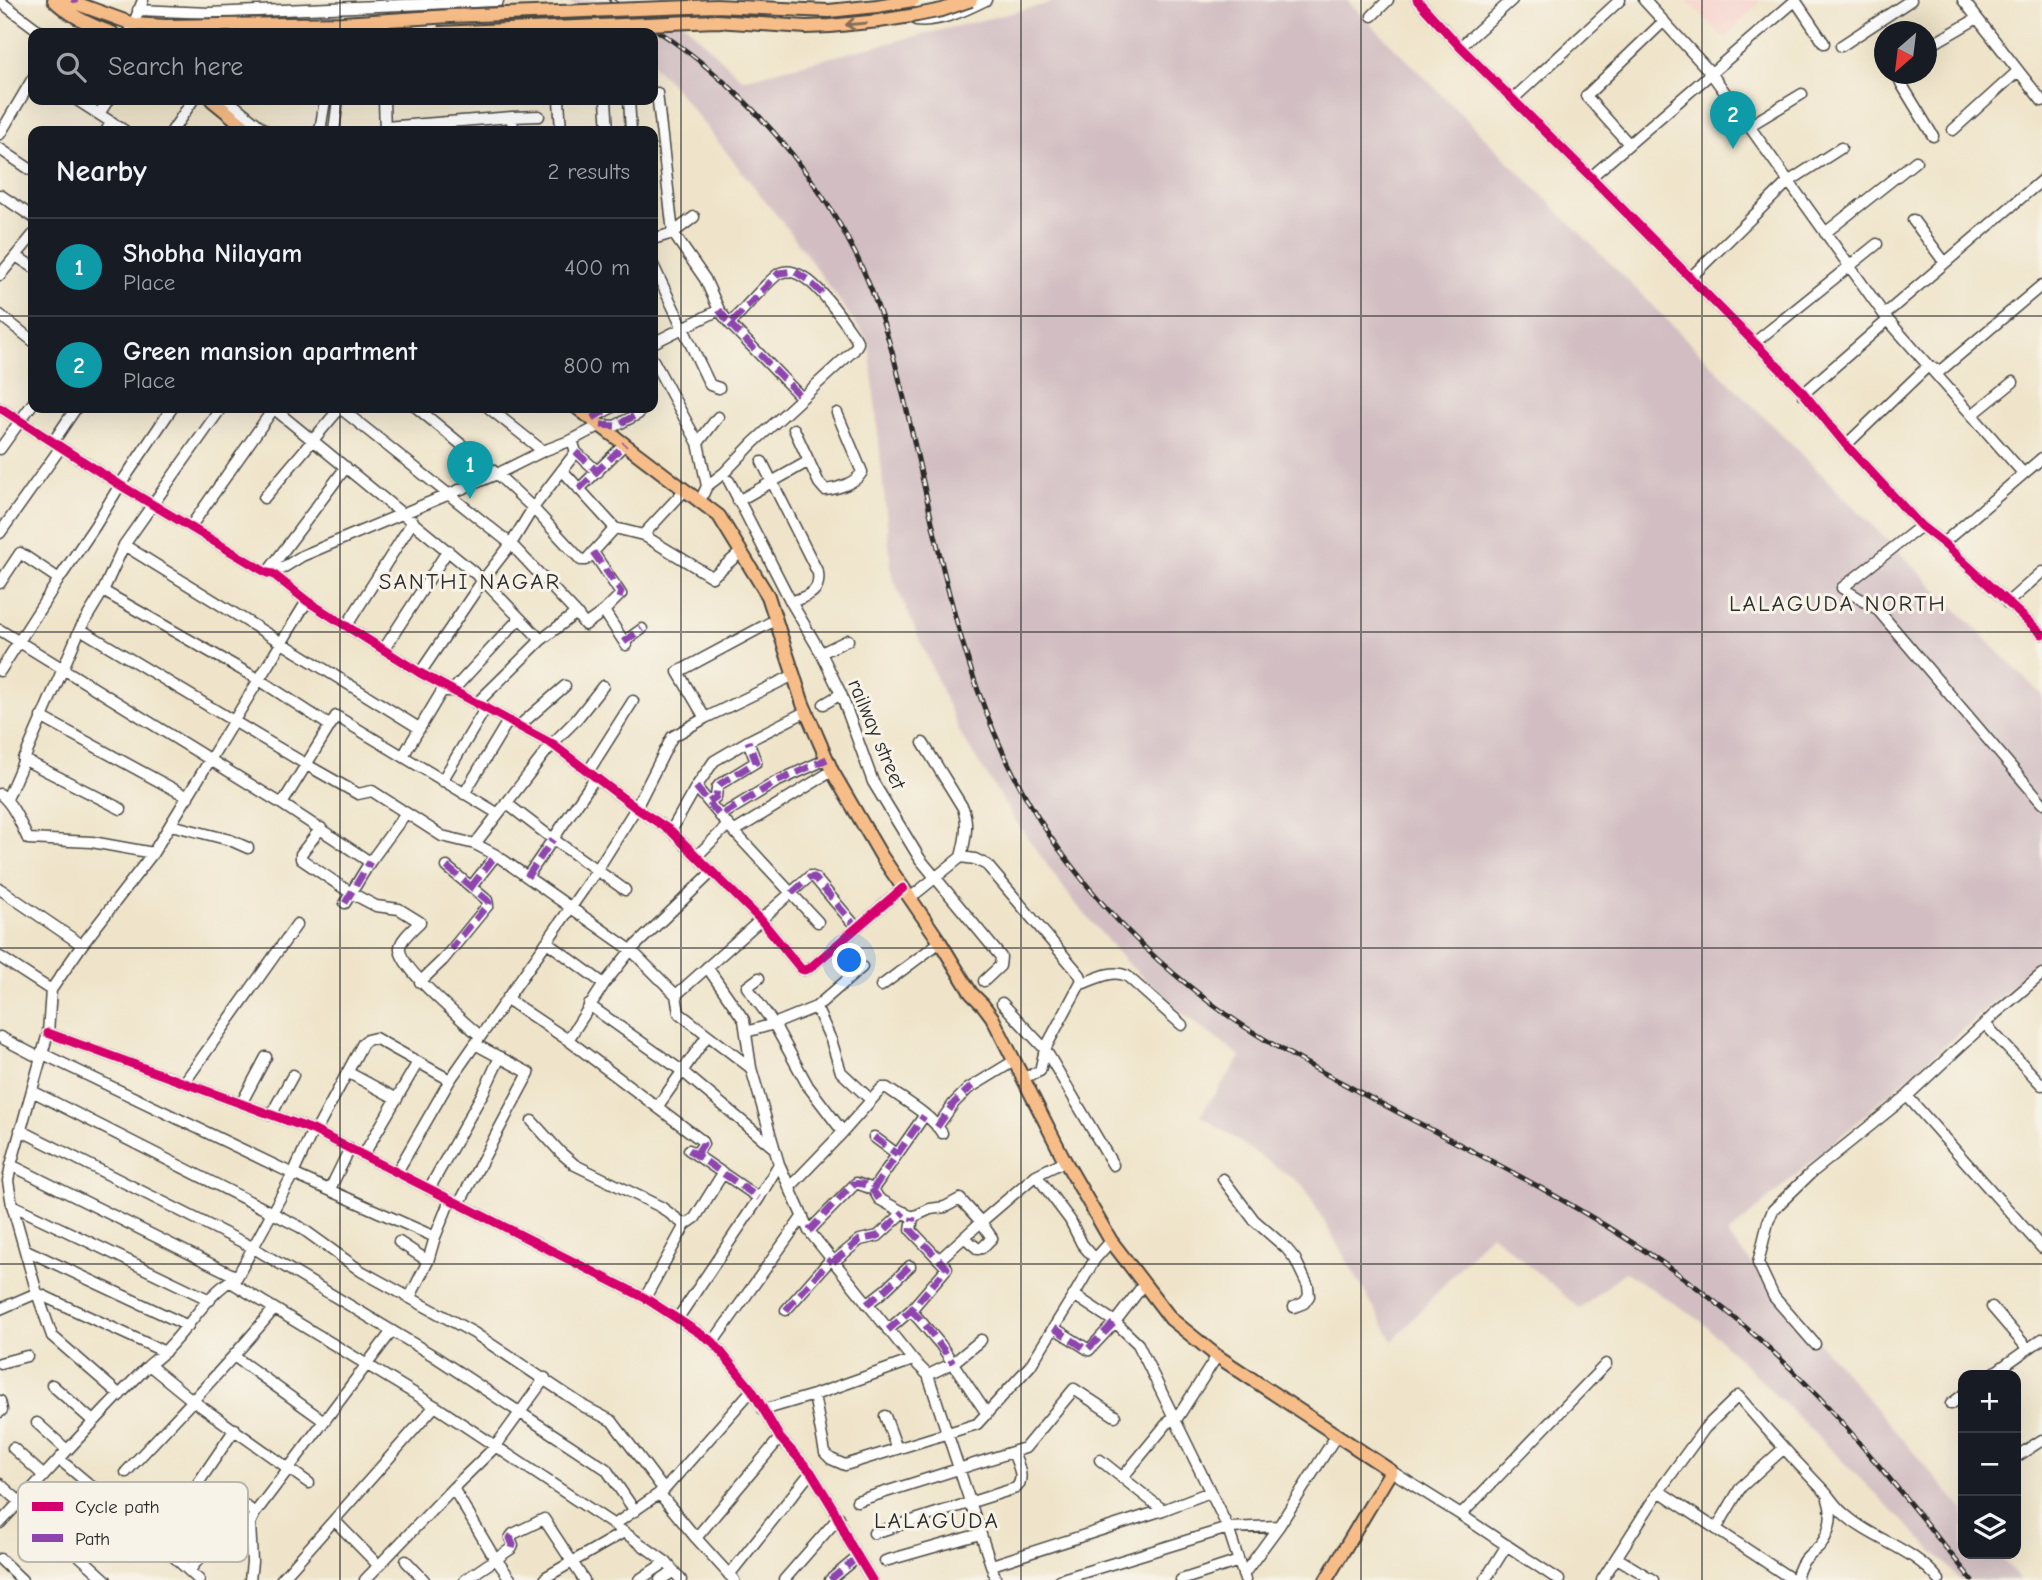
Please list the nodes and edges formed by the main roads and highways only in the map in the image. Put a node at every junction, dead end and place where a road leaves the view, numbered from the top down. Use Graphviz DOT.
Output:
graph roads {
  1 [pos="54,0"];
  2 [pos="913,0"];
  3 [pos="971,0"];
  4 [pos="72,1"];
  5 [pos="104,14"];
  6 [pos="100,28"];
  7 [pos="106,28"];
  8 [pos="136,28"];
  9 [pos="147,28"];
  10 [pos="554,28"];
  11 [pos="218,105"];
  12 [pos="244,126"];
  13 [pos="584,413"];
  14 [pos="1326,1580"];
  1 -- 6 [label="main road"];
  2 -- 9 [label="main road, bridge"];
  3 -- 10 [label="main road, one-way, bridge"];
  4 -- 5 [label="main road"];
  5 -- 7 [label="main road"];
  5 -- 8 [label="main road"];
  11 -- 12 [label="main road"];
  13 -- 14 [label="main road"];
}
